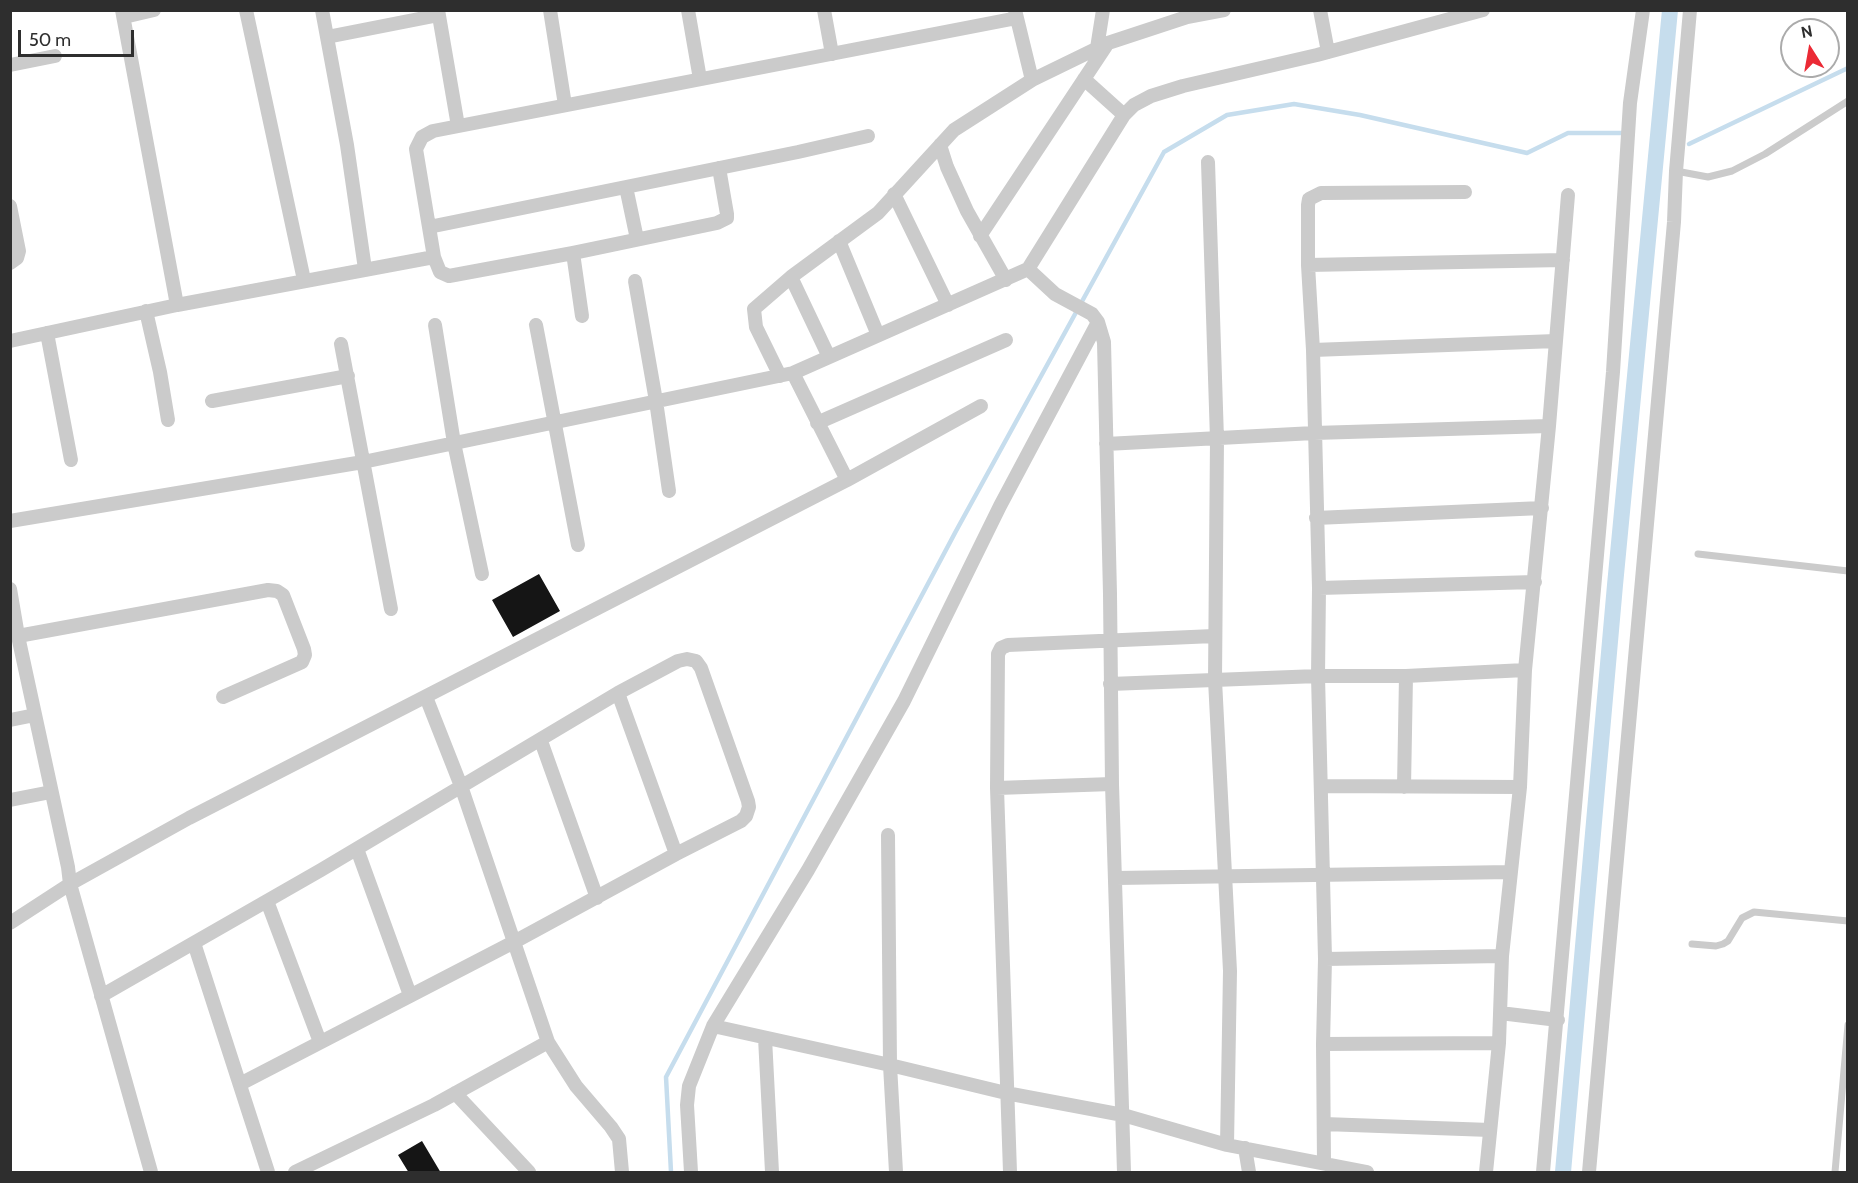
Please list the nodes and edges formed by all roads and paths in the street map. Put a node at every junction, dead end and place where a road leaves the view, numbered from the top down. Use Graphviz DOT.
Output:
graph roads {
  1 [pos="154,10"];
  2 [pos="246,10"];
  3 [pos="322,10"];
  4 [pos="550,10"];
  5 [pos="688,10"];
  6 [pos="824,10"];
  7 [pos="1103,10"];
  8 [pos="1224,10"];
  9 [pos="1320,10"];
  10 [pos="1483,10"];
  11 [pos="1643,10"];
  12 [pos="1690,10"];
  13 [pos="438,13"];
  14 [pos="123,14"];
  15 [pos="1016,14"];
  16 [pos="1186,14"];
  17 [pos="327,38"];
  18 [pos="1103,45"];
  19 [pos="1328,52"];
  20 [pos="832,54"];
  21 [pos="55,56"];
  22 [pos="10,65"];
  23 [pos="700,79"];
  24 [pos="1084,79"];
  25 [pos="1032,80"];
  26 [pos="1848,100"];
  27 [pos="565,105"];
  28 [pos="1124,115"];
  29 [pos="458,126"];
  30 [pos="868,136"];
  31 [pos="940,145"];
  32 [pos="1208,162"];
  33 [pos="719,168"];
  34 [pos="1676,171"];
  35 [pos="626,188"];
  36 [pos="1465,192"];
  37 [pos="894,194"];
  38 [pos="1568,195"];
  39 [pos="10,206"];
  40 [pos="429,227"];
  41 [pos="980,236"];
  42 [pos="637,239"];
  43 [pos="839,241"];
  44 [pos="573,253"];
  45 [pos="434,257"];
  46 [pos="1563,260"];
  47 [pos="10,262"];
  48 [pos="1308,265"];
  49 [pos="365,269"];
  50 [pos="1028,269"];
  51 [pos="791,278"];
  52 [pos="304,280"];
  53 [pos="1006,280"];
  54 [pos="635,281"];
  55 [pos="177,304"];
  56 [pos="948,305"];
  57 [pos="146,311"];
  58 [pos="582,316"];
  59 [pos="1095,318"];
  60 [pos="435,325"];
  61 [pos="536,325"];
  62 [pos="47,333"];
  63 [pos="878,335"];
  64 [pos="1006,340"];
  65 [pos="10,341"];
  66 [pos="1556,341"];
  67 [pos="341,344"];
  68 [pos="1313,350"];
  69 [pos="829,357"];
  70 [pos="786,375"];
  71 [pos="348,376"];
  72 [pos="212,401"];
  73 [pos="656,401"];
  74 [pos="981,406"];
  75 [pos="168,420"];
  76 [pos="553,423"];
  77 [pos="817,423"];
  78 [pos="1549,426"];
  79 [pos="1314,433"];
  80 [pos="1217,440"];
  81 [pos="454,443"];
  82 [pos="1106,444"];
  83 [pos="71,460"];
  84 [pos="363,462"];
  85 [pos="847,480"];
  86 [pos="669,491"];
  87 [pos="1542,508"];
  88 [pos="1316,518"];
  89 [pos="10,521"];
  90 [pos="578,545"];
  91 [pos="1698,554"];
  92 [pos="1848,570"];
  93 [pos="482,574"];
  94 [pos="1534,582"];
  95 [pos="1319,588"];
  96 [pos="10,589"];
  97 [pos="391,609"];
  98 [pos="18,636"];
  99 [pos="1214,636"];
  100 [pos="1109,640"];
  101 [pos="1525,670"];
  102 [pos="1318,676"];
  103 [pos="1406,676"];
  104 [pos="1215,680"];
  105 [pos="1110,684"];
  106 [pos="618,693"];
  107 [pos="222,697"];
  108 [pos="426,697"];
  109 [pos="35,715"];
  110 [pos="10,720"];
  111 [pos="541,741"];
  112 [pos="1112,784"];
  113 [pos="461,786"];
  114 [pos="1322,786"];
  115 [pos="1404,787"];
  116 [pos="1520,787"];
  117 [pos="997,788"];
  118 [pos="51,792"];
  119 [pos="10,800"];
  120 [pos="888,835"];
  121 [pos="357,849"];
  122 [pos="676,854"];
  123 [pos="1511,872"];
  124 [pos="1322,875"];
  125 [pos="1225,877"];
  126 [pos="1116,878"];
  127 [pos="70,884"];
  128 [pos="597,898"];
  129 [pos="267,901"];
  130 [pos="1848,921"];
  131 [pos="10,923"];
  132 [pos="514,942"];
  133 [pos="194,943"];
  134 [pos="1692,944"];
  135 [pos="1502,956"];
  136 [pos="1325,958"];
  137 [pos="410,995"];
  138 [pos="101,996"];
  139 [pos="1500,1013"];
  140 [pos="1558,1020"];
  141 [pos="1848,1025"];
  142 [pos="713,1026"];
  143 [pos="765,1038"];
  144 [pos="320,1042"];
  145 [pos="548,1042"];
  146 [pos="1499,1043"];
  147 [pos="1323,1044"];
  148 [pos="890,1065"];
  149 [pos="240,1084"];
  150 [pos="455,1093"];
  151 [pos="1006,1093"];
  152 [pos="1123,1115"];
  153 [pos="1324,1124"];
  154 [pos="1490,1130"];
  155 [pos="1227,1145"];
  156 [pos="1245,1148"];
  157 [pos="1324,1163"];
  158 [pos="150,1173"];
  159 [pos="268,1173"];
  160 [pos="295,1173"];
  161 [pos="529,1173"];
  162 [pos="622,1173"];
  163 [pos="692,1173"];
  164 [pos="771,1173"];
  165 [pos="896,1173"];
  166 [pos="1010,1173"];
  167 [pos="1124,1173"];
  168 [pos="1249,1173"];
  169 [pos="1367,1173"];
  170 [pos="1486,1173"];
  171 [pos="1543,1173"];
  172 [pos="1589,1173"];
  173 [pos="1835,1173"];
  1 -- 14 [label="street"];
  2 -- 52 [label="street"];
  3 -- 17 [label="street"];
  4 -- 27 [label="street"];
  5 -- 23 [label="street"];
  6 -- 20 [label="street"];
  7 -- 18 [label="street"];
  8 -- 16 [label="street"];
  9 -- 19 [label="street"];
  10 -- 19 [label="street"];
  11 -- 140 [label="street"];
  12 -- 34 [label="street"];
  13 -- 17 [label="street"];
  13 -- 29 [label="street"];
  14 -- 55 [label="street"];
  15 -- 20 [label="street"];
  15 -- 25 [label="street"];
  16 -- 18 [label="street"];
  17 -- 49 [label="street"];
  18 -- 24 [label="street"];
  18 -- 25 [label="street"];
  19 -- 28 [label="street"];
  20 -- 23 [label="street"];
  21 -- 22 [label="street"];
  23 -- 27 [label="street"];
  24 -- 28 [label="street"];
  24 -- 41 [label="street"];
  25 -- 31 [label="street"];
  26 -- 34 [label="lane"];
  27 -- 29 [label="street"];
  28 -- 50 [label="street"];
  29 -- 40 [label="street"];
  30 -- 33 [label="street"];
  31 -- 37 [label="street"];
  31 -- 41 [label="street"];
  32 -- 80 [label="street"];
  33 -- 35 [label="street"];
  33 -- 42 [label="street"];
  34 -- 172 [label="street"];
  35 -- 40 [label="street"];
  35 -- 42 [label="street"];
  36 -- 48 [label="street"];
  37 -- 43 [label="street"];
  37 -- 56 [label="street"];
  38 -- 46 [label="street"];
  39 -- 47 [label="street"];
  40 -- 45 [label="street"];
  41 -- 53 [label="street"];
  42 -- 44 [label="street"];
  43 -- 51 [label="street"];
  43 -- 63 [label="street"];
  44 -- 45 [label="street"];
  44 -- 58 [label="street"];
  45 -- 49 [label="street"];
  46 -- 48 [label="street"];
  46 -- 66 [label="street"];
  48 -- 68 [label="street"];
  49 -- 52 [label="street"];
  50 -- 53 [label="street"];
  50 -- 59 [label="street"];
  51 -- 69 [label="street"];
  51 -- 70 [label="street"];
  52 -- 55 [label="street"];
  53 -- 56 [label="street"];
  54 -- 73 [label="street"];
  55 -- 57 [label="street"];
  56 -- 63 [label="street"];
  57 -- 62 [label="street"];
  57 -- 75 [label="street"];
  59 -- 82 [label="street"];
  59 -- 142 [label="street"];
  60 -- 81 [label="street"];
  61 -- 76 [label="street"];
  62 -- 65 [label="street"];
  62 -- 83 [label="street"];
  63 -- 69 [label="street"];
  64 -- 77 [label="street"];
  66 -- 68 [label="street"];
  66 -- 78 [label="street"];
  67 -- 71 [label="street"];
  68 -- 79 [label="street"];
  69 -- 70 [label="street"];
  70 -- 73 [label="street"];
  70 -- 77 [label="street"];
  71 -- 72 [label="street"];
  71 -- 84 [label="street"];
  73 -- 76 [label="street"];
  73 -- 86 [label="street"];
  74 -- 85 [label="street"];
  76 -- 81 [label="street"];
  76 -- 90 [label="street"];
  77 -- 85 [label="street"];
  78 -- 79 [label="street"];
  78 -- 87 [label="street"];
  79 -- 80 [label="street"];
  79 -- 88 [label="street"];
  80 -- 82 [label="street"];
  80 -- 99 [label="street"];
  81 -- 84 [label="street"];
  81 -- 93 [label="street"];
  82 -- 100 [label="street"];
  84 -- 89 [label="street"];
  84 -- 97 [label="street"];
  85 -- 108 [label="street"];
  87 -- 88 [label="street"];
  87 -- 94 [label="street"];
  88 -- 95 [label="street"];
  91 -- 92 [label="lane"];
  94 -- 95 [label="street"];
  94 -- 101 [label="street"];
  95 -- 102 [label="street"];
  96 -- 98 [label="street"];
  98 -- 107 [label="street"];
  98 -- 109 [label="street"];
  99 -- 100 [label="street"];
  99 -- 104 [label="street"];
  100 -- 105 [label="street"];
  100 -- 117 [label="street"];
  101 -- 103 [label="street"];
  101 -- 116 [label="street"];
  102 -- 103 [label="street"];
  102 -- 104 [label="street"];
  102 -- 114 [label="street"];
  103 -- 115 [label="street"];
  104 -- 105 [label="street"];
  104 -- 125 [label="street"];
  105 -- 112 [label="street"];
  106 -- 111 [label="street"];
  106 -- 122 [label="street"];
  106 -- 122 [label="street"];
  108 -- 113 [label="street"];
  108 -- 127 [label="street"];
  109 -- 110 [label="street"];
  109 -- 118 [label="street"];
  111 -- 113 [label="street"];
  111 -- 128 [label="street"];
  112 -- 117 [label="street"];
  112 -- 126 [label="street"];
  113 -- 121 [label="street"];
  113 -- 132 [label="street"];
  114 -- 115 [label="street"];
  114 -- 124 [label="street"];
  115 -- 116 [label="street"];
  116 -- 123 [label="street"];
  117 -- 151 [label="street"];
  118 -- 119 [label="street"];
  118 -- 127 [label="street"];
  120 -- 148 [label="street"];
  121 -- 129 [label="street"];
  121 -- 137 [label="street"];
  122 -- 128 [label="street"];
  123 -- 124 [label="street"];
  123 -- 135 [label="street"];
  124 -- 125 [label="street"];
  124 -- 136 [label="street"];
  125 -- 126 [label="street"];
  125 -- 155 [label="street"];
  126 -- 152 [label="street"];
  127 -- 131 [label="street"];
  127 -- 138 [label="street"];
  128 -- 132 [label="street"];
  129 -- 133 [label="street"];
  129 -- 144 [label="street"];
  130 -- 134 [label="lane"];
  132 -- 137 [label="street"];
  132 -- 145 [label="street"];
  133 -- 138 [label="street"];
  133 -- 149 [label="street"];
  135 -- 136 [label="street"];
  135 -- 139 [label="street"];
  136 -- 147 [label="street"];
  137 -- 144 [label="street"];
  138 -- 158 [label="street"];
  139 -- 140 [label="street"];
  139 -- 146 [label="street"];
  140 -- 171 [label="street"];
  141 -- 173 [label="lane"];
  142 -- 143 [label="street"];
  142 -- 163 [label="street"];
  143 -- 148 [label="street"];
  143 -- 164 [label="street"];
  144 -- 149 [label="street"];
  145 -- 150 [label="street"];
  145 -- 162 [label="street"];
  146 -- 147 [label="street"];
  146 -- 154 [label="street"];
  147 -- 153 [label="street"];
  148 -- 151 [label="street"];
  148 -- 165 [label="street"];
  149 -- 159 [label="street"];
  150 -- 160 [label="street"];
  150 -- 161 [label="street"];
  151 -- 152 [label="street"];
  151 -- 166 [label="street"];
  152 -- 155 [label="street"];
  152 -- 167 [label="street"];
  153 -- 154 [label="street"];
  153 -- 157 [label="street"];
  154 -- 170 [label="street"];
  155 -- 156 [label="street"];
  156 -- 157 [label="street"];
  156 -- 168 [label="street"];
  157 -- 169 [label="street"];
}
